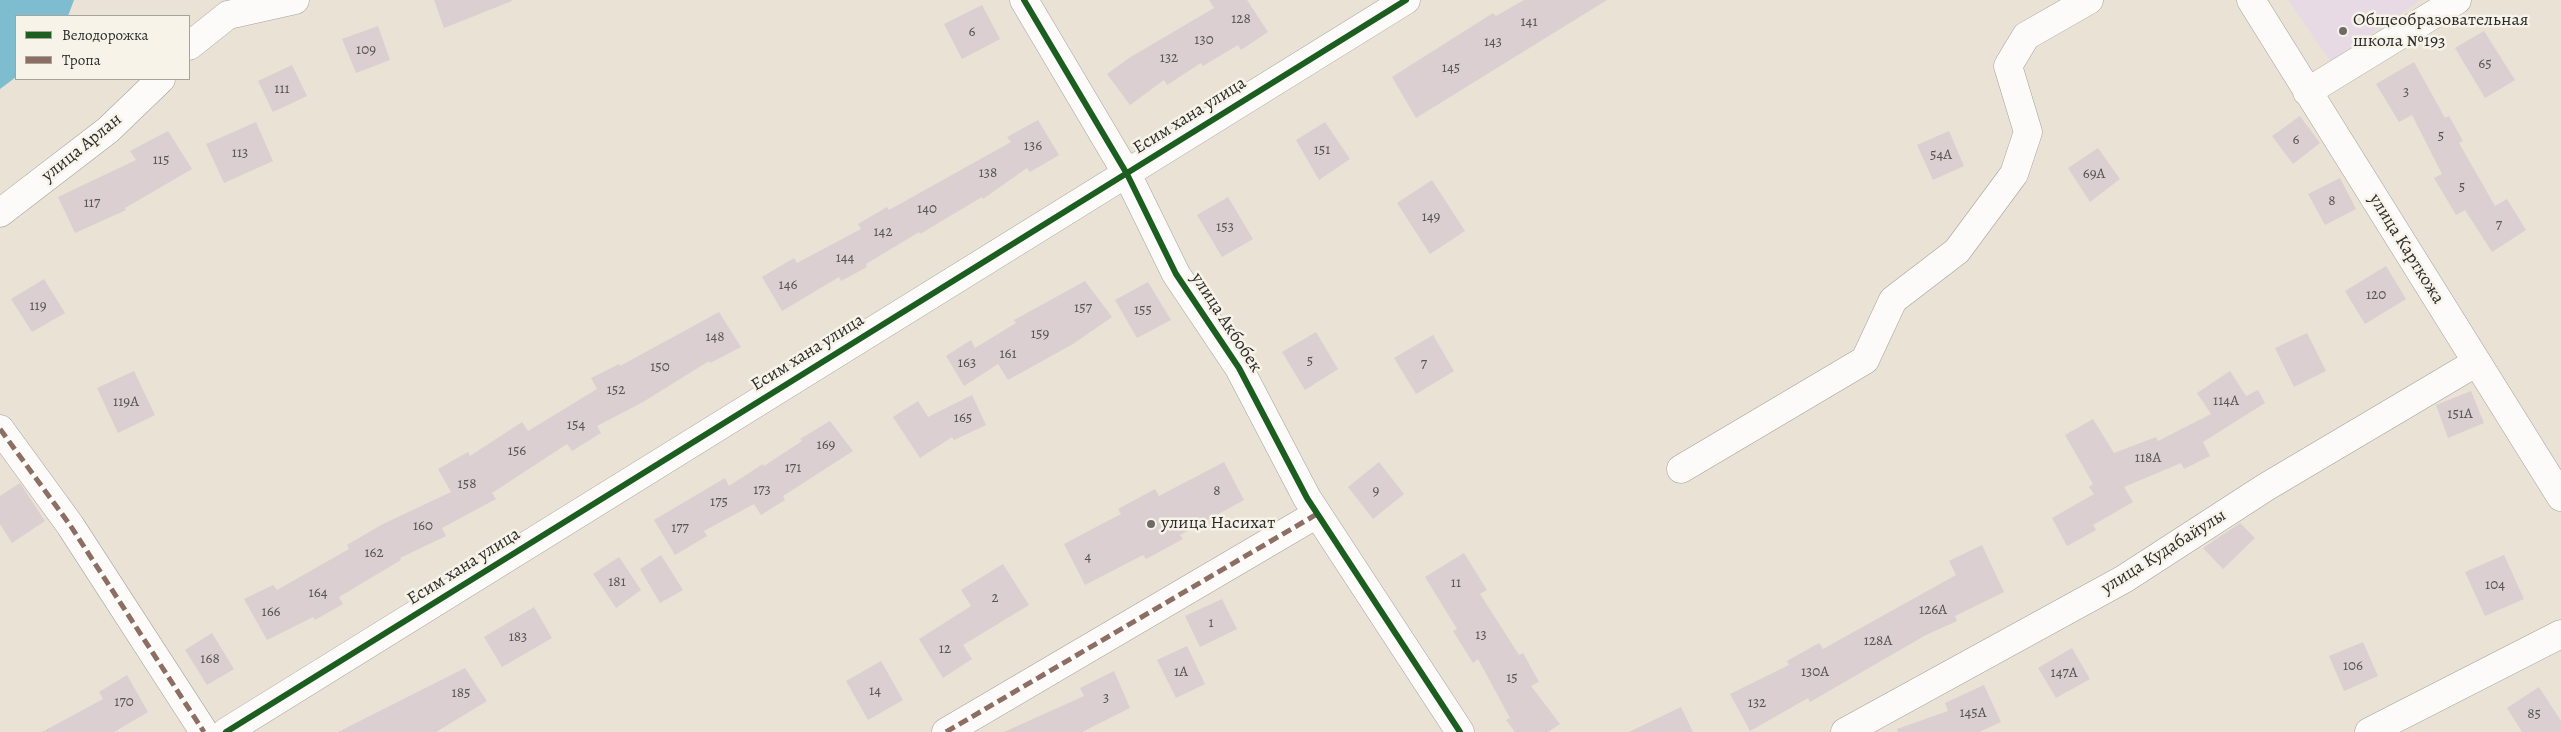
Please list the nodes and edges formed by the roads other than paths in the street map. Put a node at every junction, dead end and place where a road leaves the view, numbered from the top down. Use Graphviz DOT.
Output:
graph roads {
  1 [pos="295,0"];
  2 [pos="1024,0"];
  3 [pos="1406,0"];
  4 [pos="2089,0"];
  5 [pos="2251,0"];
  6 [pos="2457,0"];
  7 [pos="190,45"];
  8 [pos="159,80"];
  9 [pos="2307,92"];
  10 [pos="1127,174"];
  11 [pos="0,213"];
  12 [pos="2477,362"];
  13 [pos="0,429"];
  14 [pos="1681,469"];
  15 [pos="2561,497"];
  16 [pos="1318,514"];
  17 [pos="2561,634"];
  18 [pos="204,732"];
  19 [pos="226,732"];
  20 [pos="946,732"];
  21 [pos="1460,732"];
  22 [pos="1846,732"];
  23 [pos="2369,732"];
  1 -- 7 [label="street"];
  2 -- 10 [label="street, улица Акбобек"];
  3 -- 10 [label="street, Есим хана улица"];
  4 -- 14 [label="street"];
  5 -- 9 [label="street, улица Карткожа"];
  6 -- 9 [label="street"];
  8 -- 11 [label="street, улица Арлан"];
  9 -- 12 [label="street, улица Карткожа"];
  10 -- 16 [label="street, улица Акбобек"];
  10 -- 19 [label="street, Есим хана улица"];
  12 -- 15 [label="street, улица Карткожа"];
  12 -- 22 [label="street, улица Кудабайулы"];
  13 -- 18 [label="street"];
  16 -- 20 [label="street"];
  16 -- 21 [label="street, улица Акбобек"];
  17 -- 23 [label="street"];
}
